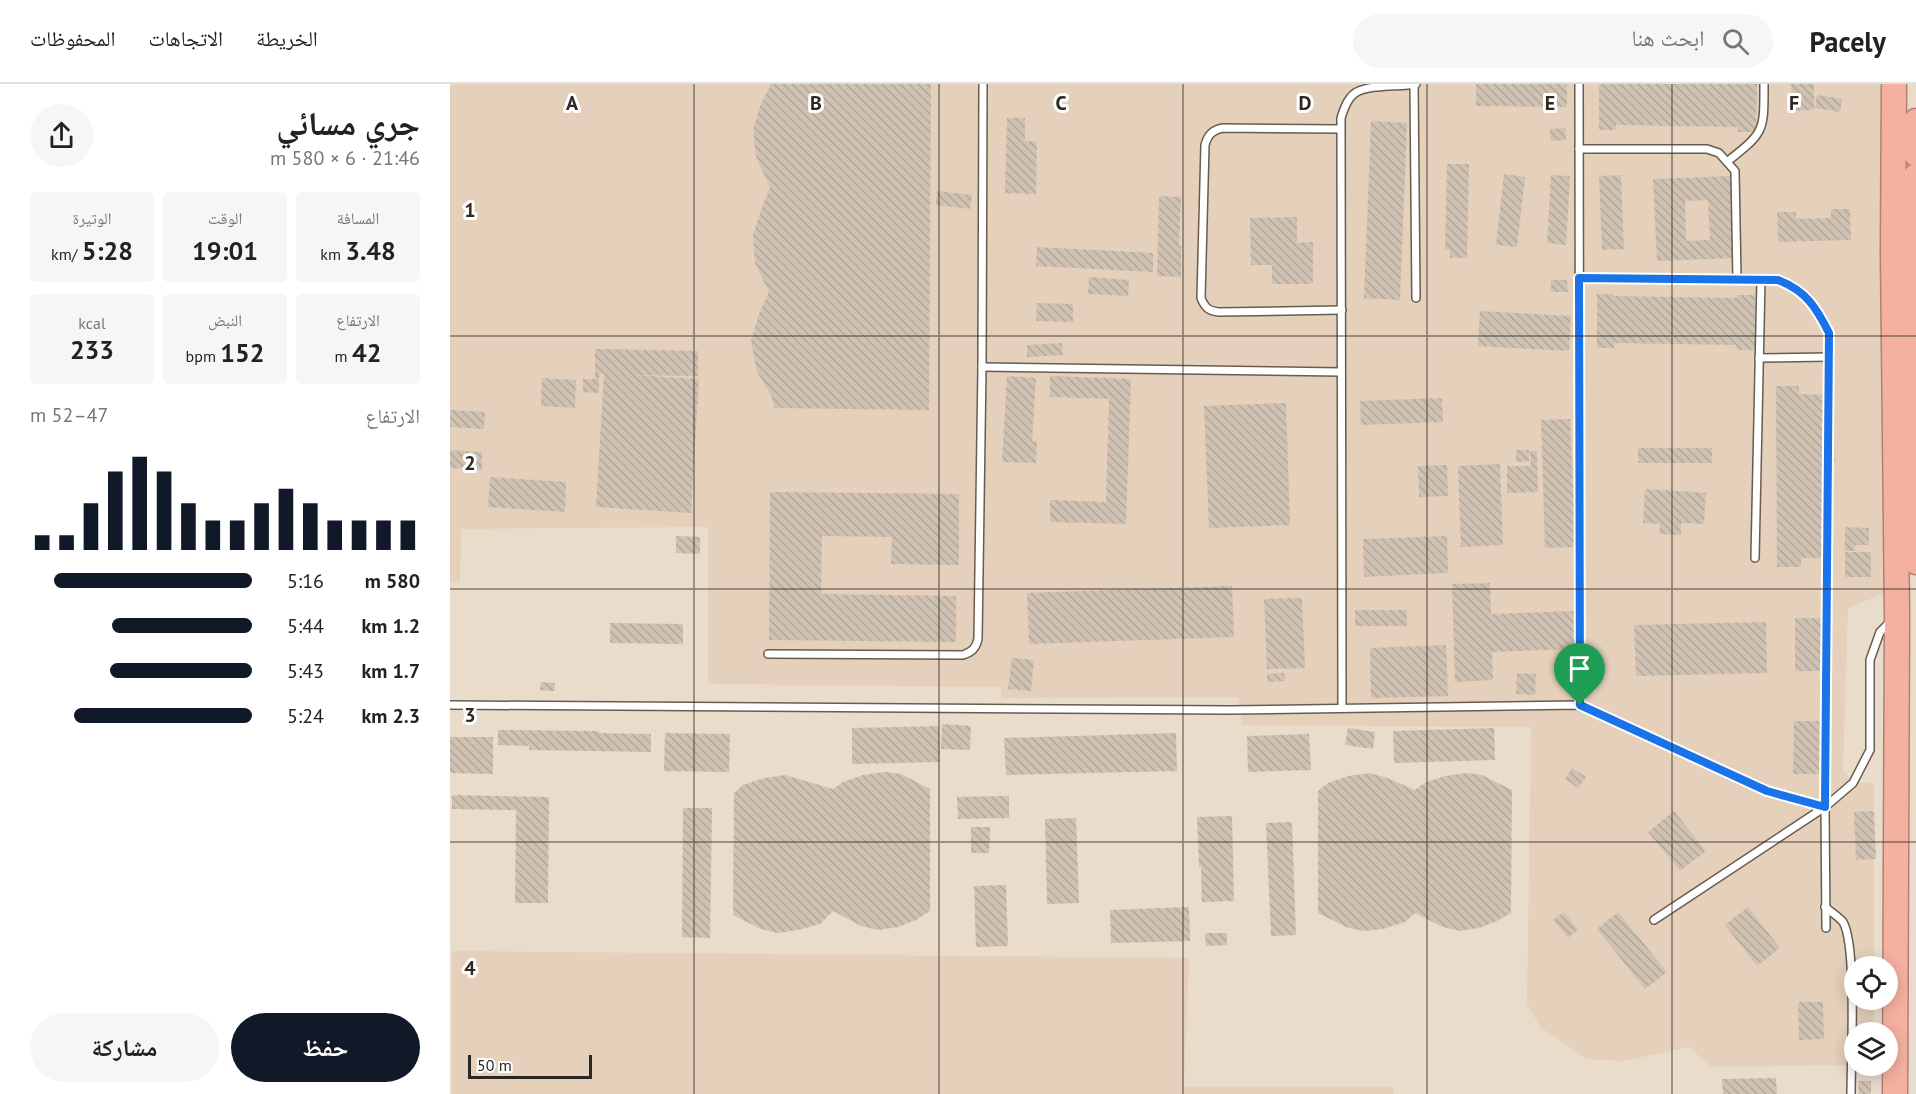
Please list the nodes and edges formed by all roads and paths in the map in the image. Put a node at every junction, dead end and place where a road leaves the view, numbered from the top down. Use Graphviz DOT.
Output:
graph roads {
  1 [pos="983,84"];
  2 [pos="1415,84"];
  3 [pos="1579,84"];
  4 [pos="1764,84"];
  5 [pos="1894,84"];
  6 [pos="1916,121"];
  7 [pos="1340,129"];
  8 [pos="1916,142"];
  9 [pos="1579,149"];
  10 [pos="1916,154"];
  11 [pos="1728,161"];
  12 [pos="1916,176"];
  13 [pos="1915,220"];
  14 [pos="1579,278"];
  15 [pos="1737,279"];
  16 [pos="1761,279"];
  17 [pos="1416,298"];
  18 [pos="1342,310"];
  19 [pos="1830,357"];
  20 [pos="1760,358"];
  21 [pos="982,366"];
  22 [pos="1341,372"];
  23 [pos="1916,397"];
  24 [pos="1755,558"];
  25 [pos="1916,562"];
  26 [pos="1897,617"];
  27 [pos="768,654"];
  28 [pos="450,705"];
  29 [pos="1580,705"];
  30 [pos="1342,708"];
  31 [pos="1825,807"];
  32 [pos="1826,907"];
  33 [pos="1654,920"];
  34 [pos="1826,928"];
  35 [pos="1851,1094"];
  36 [pos="1895,1094"];
  1 -- 21 [label="lane"];
  2 -- 7 [label="lane"];
  2 -- 17 [label="lane"];
  3 -- 9 [label="lane"];
  4 -- 11 [label="lane"];
  5 -- 26 [label="highway"];
  6 -- 8 [label="highway"];
  7 -- 18 [label="lane"];
  7 -- 18 [label="lane"];
  8 -- 10 [label="highway"];
  9 -- 11 [label="lane"];
  9 -- 14 [label="lane"];
  11 -- 15 [label="lane"];
  12 -- 13 [label="highway"];
  13 -- 23 [label="highway"];
  14 -- 15 [label="lane"];
  14 -- 29 [label="lane"];
  15 -- 16 [label="lane"];
  16 -- 19 [label="lane"];
  16 -- 20 [label="lane"];
  18 -- 22 [label="lane"];
  19 -- 20 [label="lane"];
  19 -- 31 [label="lane"];
  20 -- 24 [label="lane"];
  21 -- 22 [label="lane"];
  21 -- 27 [label="lane"];
  22 -- 30 [label="lane"];
  23 -- 25 [label="highway"];
  26 -- 31 [label="lane"];
  26 -- 36 [label="highway"];
  28 -- 30 [label="lane"];
  29 -- 30 [label="lane"];
  29 -- 31 [label="lane"];
  31 -- 32 [label="lane"];
  31 -- 33 [label="lane"];
  32 -- 34 [label="lane"];
  32 -- 35 [label="lane"];
}
